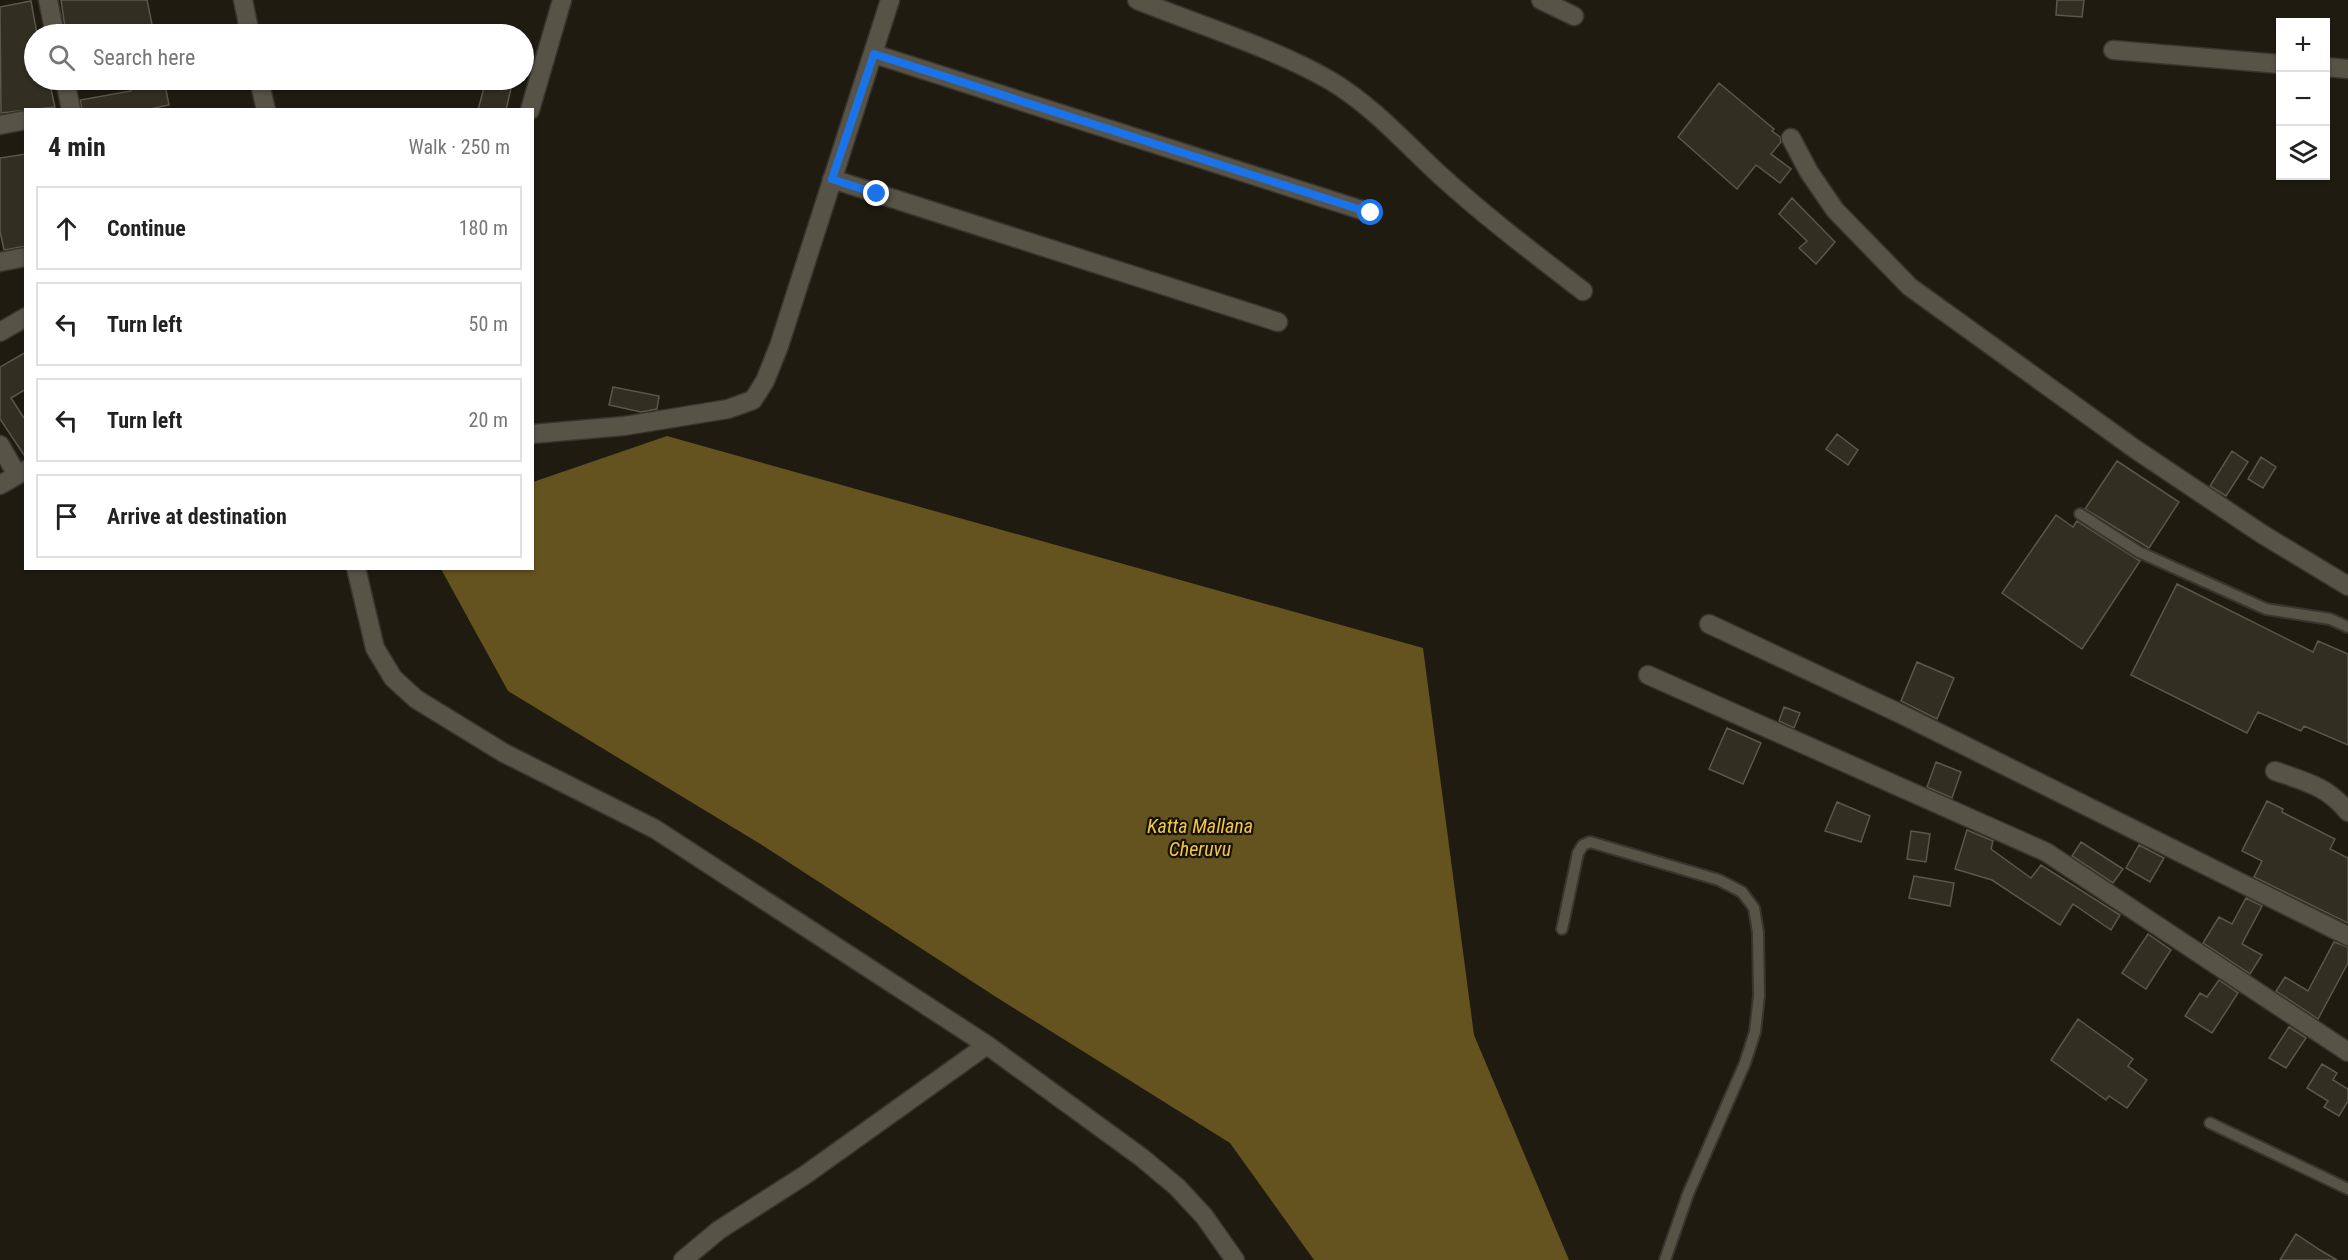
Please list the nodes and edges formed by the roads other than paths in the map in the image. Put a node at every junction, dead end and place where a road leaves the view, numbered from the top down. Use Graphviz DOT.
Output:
graph roads {
  1 [pos="48,0"];
  2 [pos="243,0"];
  3 [pos="562,0"];
  4 [pos="890,0"];
  5 [pos="1137,0"];
  6 [pos="1541,0"];
  7 [pos="1574,16"];
  8 [pos="54,24"];
  9 [pos="248,24"];
  10 [pos="2113,50"];
  11 [pos="874,54"];
  12 [pos="2276,64"];
  13 [pos="2330,67"];
  14 [pos="2348,69"];
  15 [pos="67,90"];
  16 [pos="261,90"];
  17 [pos="71,108"];
  18 [pos="266,108"];
  19 [pos="531,108"];
  20 [pos="24,120"];
  21 [pos="0,125"];
  22 [pos="1791,138"];
  23 [pos="832,179"];
  24 [pos="1371,213"];
  25 [pos="24,257"];
  26 [pos="0,262"];
  27 [pos="1583,291"];
  28 [pos="24,318"];
  29 [pos="1278,322"];
  30 [pos="0,332"];
  31 [pos="534,434"];
  32 [pos="0,445"];
  33 [pos="21,472"];
  34 [pos="0,485"];
  35 [pos="2080,514"];
  36 [pos="356,570"];
  37 [pos="2348,586"];
  38 [pos="1709,624"];
  39 [pos="2348,627"];
  40 [pos="1647,675"];
  41 [pos="2275,771"];
  42 [pos="2348,812"];
  43 [pos="1562,929"];
  44 [pos="2348,936"];
  45 [pos="987,1045"];
  46 [pos="2348,1052"];
  47 [pos="2210,1123"];
  48 [pos="2348,1189"];
  49 [pos="682,1260"];
  50 [pos="1235,1260"];
  51 [pos="1665,1260"];
  1 -- 8 [label="street"];
  2 -- 9 [label="street"];
  3 -- 19 [label="street"];
  4 -- 11 [label="street"];
  5 -- 27 [label="street"];
  6 -- 7 [label="street"];
  10 -- 12 [label="street"];
  11 -- 23 [label="street"];
  11 -- 24 [label="street"];
  13 -- 14 [label="street"];
  15 -- 17 [label="street"];
  16 -- 18 [label="street"];
  20 -- 21 [label="street"];
  22 -- 37 [label="street"];
  23 -- 29 [label="street"];
  23 -- 31 [label="street"];
  25 -- 26 [label="street"];
  28 -- 30 [label="street"];
  32 -- 33 [label="street"];
  33 -- 34 [label="street"];
  35 -- 39 [label="lane"];
  36 -- 45 [label="street"];
  38 -- 44 [label="street"];
  40 -- 46 [label="street"];
  41 -- 42 [label="street"];
  43 -- 51 [label="lane"];
  45 -- 49 [label="street"];
  45 -- 50 [label="street"];
  47 -- 48 [label="lane"];
}
